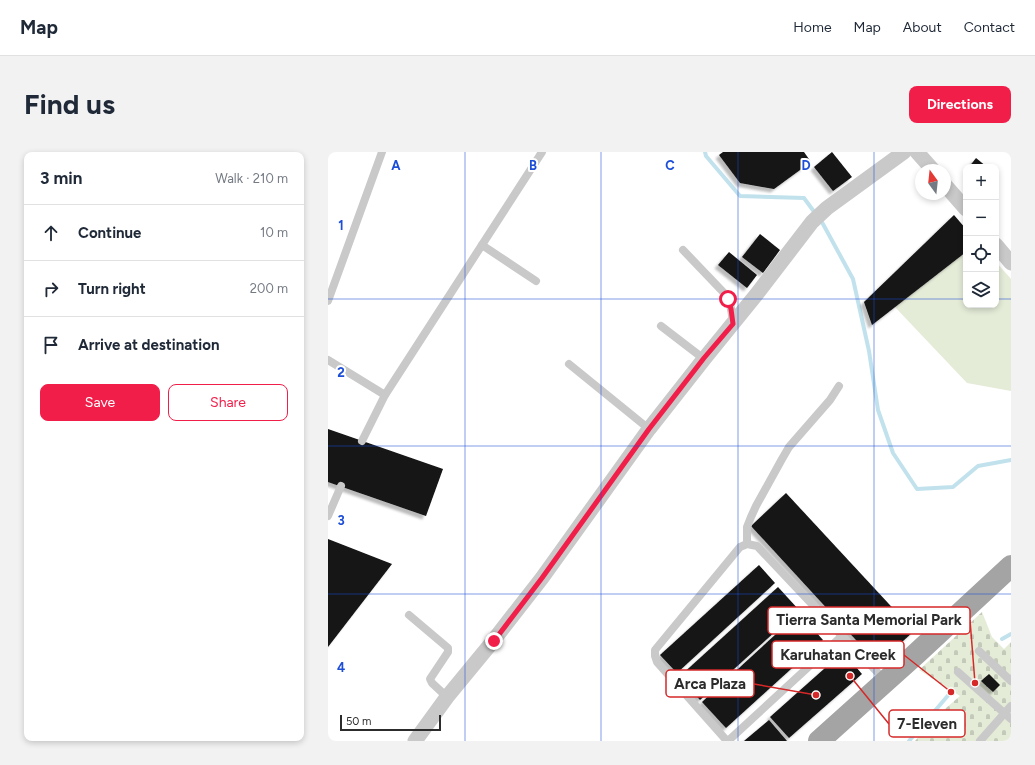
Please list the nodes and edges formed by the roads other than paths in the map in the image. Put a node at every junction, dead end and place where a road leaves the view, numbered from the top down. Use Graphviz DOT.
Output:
graph roads {
  1 [pos="382,152"];
  2 [pos="542,152"];
  3 [pos="904,152"];
  4 [pos="917,152"];
  5 [pos="928,164"];
  6 [pos="951,192"];
  7 [pos="963,206"];
  8 [pos="482,245"];
  9 [pos="999,249"];
  10 [pos="683,250"];
  11 [pos="1011,263"];
  12 [pos="536,281"];
  13 [pos="328,301"];
  14 [pos="733,324"];
  15 [pos="661,326"];
  16 [pos="704,358"];
  17 [pos="328,360"];
  18 [pos="569,364"];
  19 [pos="839,386"];
  20 [pos="385,396"];
  21 [pos="649,429"];
  22 [pos="362,441"];
  23 [pos="341,486"];
  24 [pos="328,516"];
  25 [pos="747,544"];
  26 [pos="1011,566"];
  27 [pos="409,615"];
  28 [pos="842,636"];
  29 [pos="979,651"];
  30 [pos="958,672"];
  31 [pos="886,680"];
  32 [pos="1011,681"];
  33 [pos="447,697"];
  34 [pos="1011,706"];
  35 [pos="1008,716"];
  36 [pos="415,741"];
  37 [pos="727,741"];
  38 [pos="819,741"];
  39 [pos="980,741"];
  1 -- 13 [label="lane"];
  2 -- 8 [label="lane"];
  3 -- 14 [label="street"];
  4 -- 5 [label="street"];
  6 -- 7 [label="street"];
  8 -- 12 [label="lane"];
  8 -- 20 [label="lane"];
  9 -- 11 [label="street"];
  10 -- 14 [label="lane"];
  14 -- 16 [label="street"];
  15 -- 16 [label="lane"];
  16 -- 21 [label="street"];
  17 -- 20 [label="lane"];
  18 -- 21 [label="lane"];
  19 -- 25 [label="lane"];
  20 -- 22 [label="lane"];
  21 -- 33 [label="street"];
  23 -- 24 [label="lane"];
  25 -- 28 [label="lane"];
  25 -- 37 [label="lane"];
  26 -- 31 [label="main road"];
  27 -- 33 [label="lane"];
  28 -- 31 [label="lane"];
  28 -- 37 [label="lane"];
  29 -- 32 [label="lane"];
  30 -- 35 [label="lane"];
  31 -- 38 [label="main road"];
  33 -- 36 [label="street"];
  34 -- 35 [label="lane"];
  35 -- 39 [label="lane"];
}
